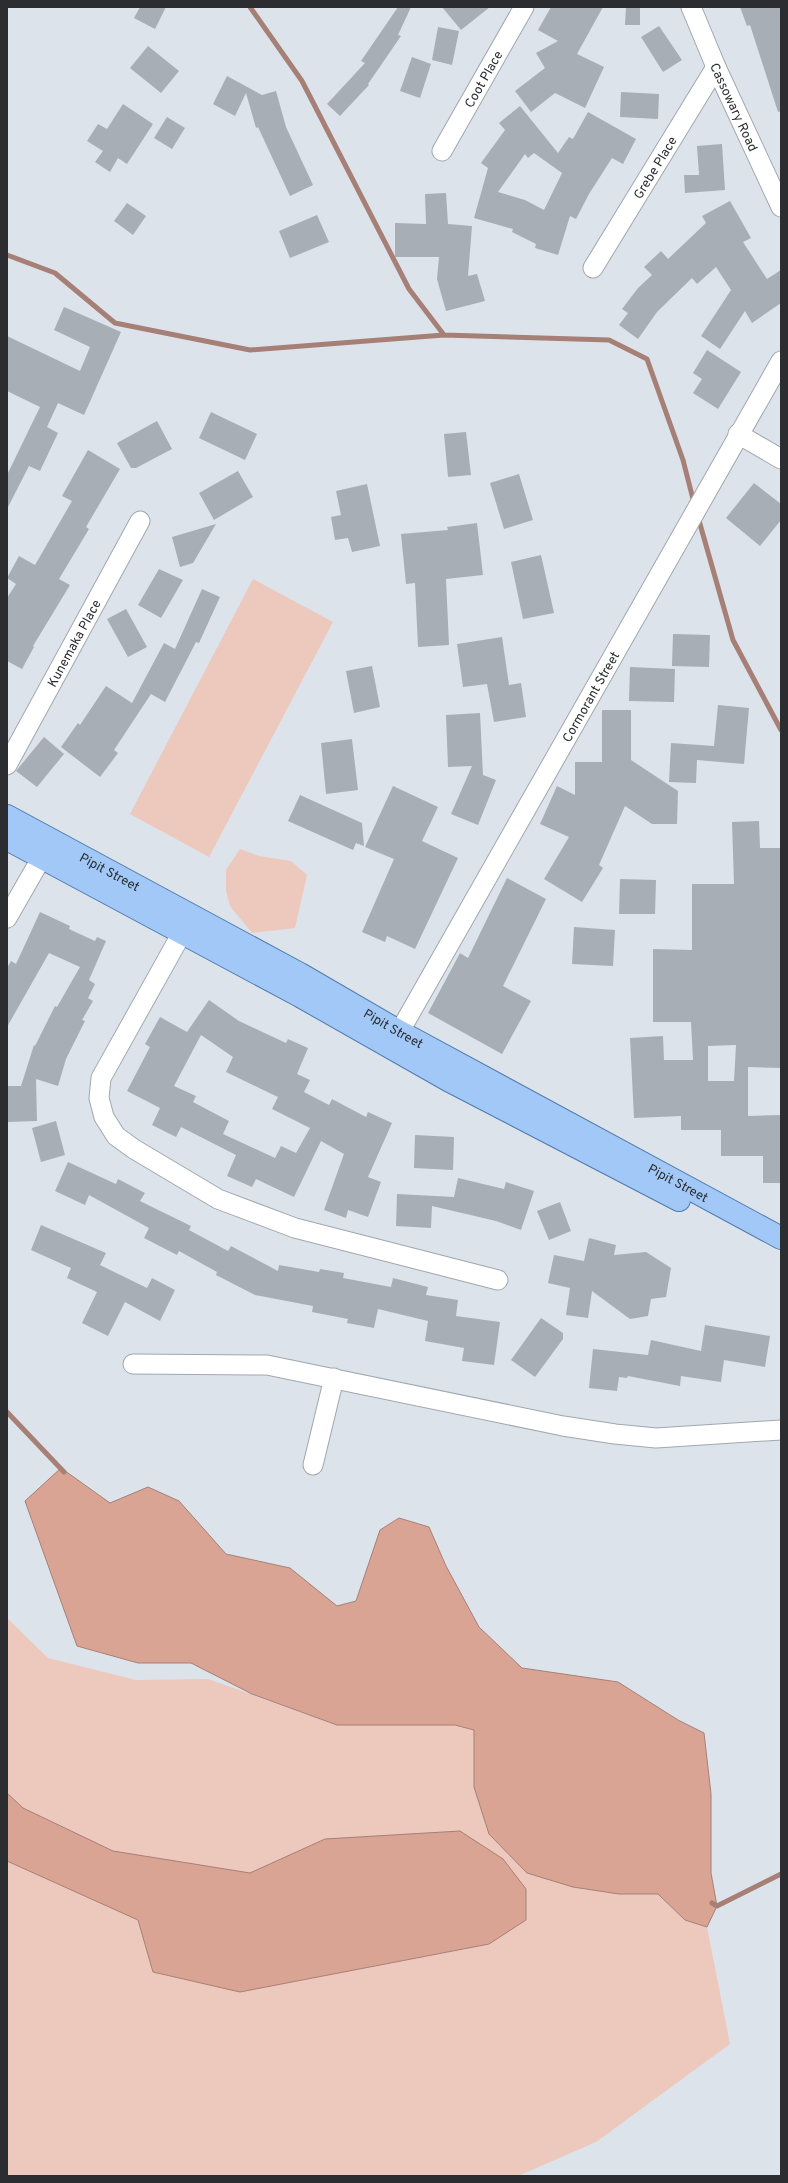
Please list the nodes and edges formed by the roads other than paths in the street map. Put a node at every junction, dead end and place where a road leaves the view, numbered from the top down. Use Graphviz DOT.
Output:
graph roads {
  1 [pos="524,7"];
  2 [pos="691,7"];
  3 [pos="716,67"];
  4 [pos="442,151"];
  5 [pos="781,207"];
  6 [pos="593,268"];
  7 [pos="781,361"];
  8 [pos="738,434"];
  9 [pos="781,459"];
  10 [pos="140,522"];
  11 [pos="7,765"];
  12 [pos="7,816"];
  13 [pos="7,839"];
  14 [pos="42,857"];
  15 [pos="7,918"];
  16 [pos="182,933"];
  17 [pos="395,1040"];
  18 [pos="781,1238"];
  19 [pos="781,1253"];
  20 [pos="498,1280"];
  21 [pos="133,1364"];
  22 [pos="334,1378"];
  23 [pos="781,1430"];
  24 [pos="313,1465"];
  1 -- 4 [label="street, Coot Place"];
  2 -- 3 [label="street, Cassowary Road"];
  3 -- 5 [label="street, Cassowary Road"];
  3 -- 6 [label="street, Grebe Place"];
  7 -- 8 [label="street, Cormorant Street"];
  8 -- 9 [label="street"];
  8 -- 17 [label="street, Cormorant Street"];
  10 -- 11 [label="street, Kunemaka Place"];
  12 -- 17 [label="main road, Pipit Street"];
  13 -- 14 [label="main road, Pipit Street"];
  14 -- 15 [label="street"];
  14 -- 16 [label="main road, Pipit Street"];
  16 -- 17 [label="main road, Pipit Street"];
  16 -- 20 [label="street"];
  17 -- 18 [label="main road, Pipit Street"];
  17 -- 19 [label="main road, Pipit Street"];
  21 -- 22 [label="street"];
  22 -- 23 [label="street"];
  22 -- 24 [label="street"];
}
